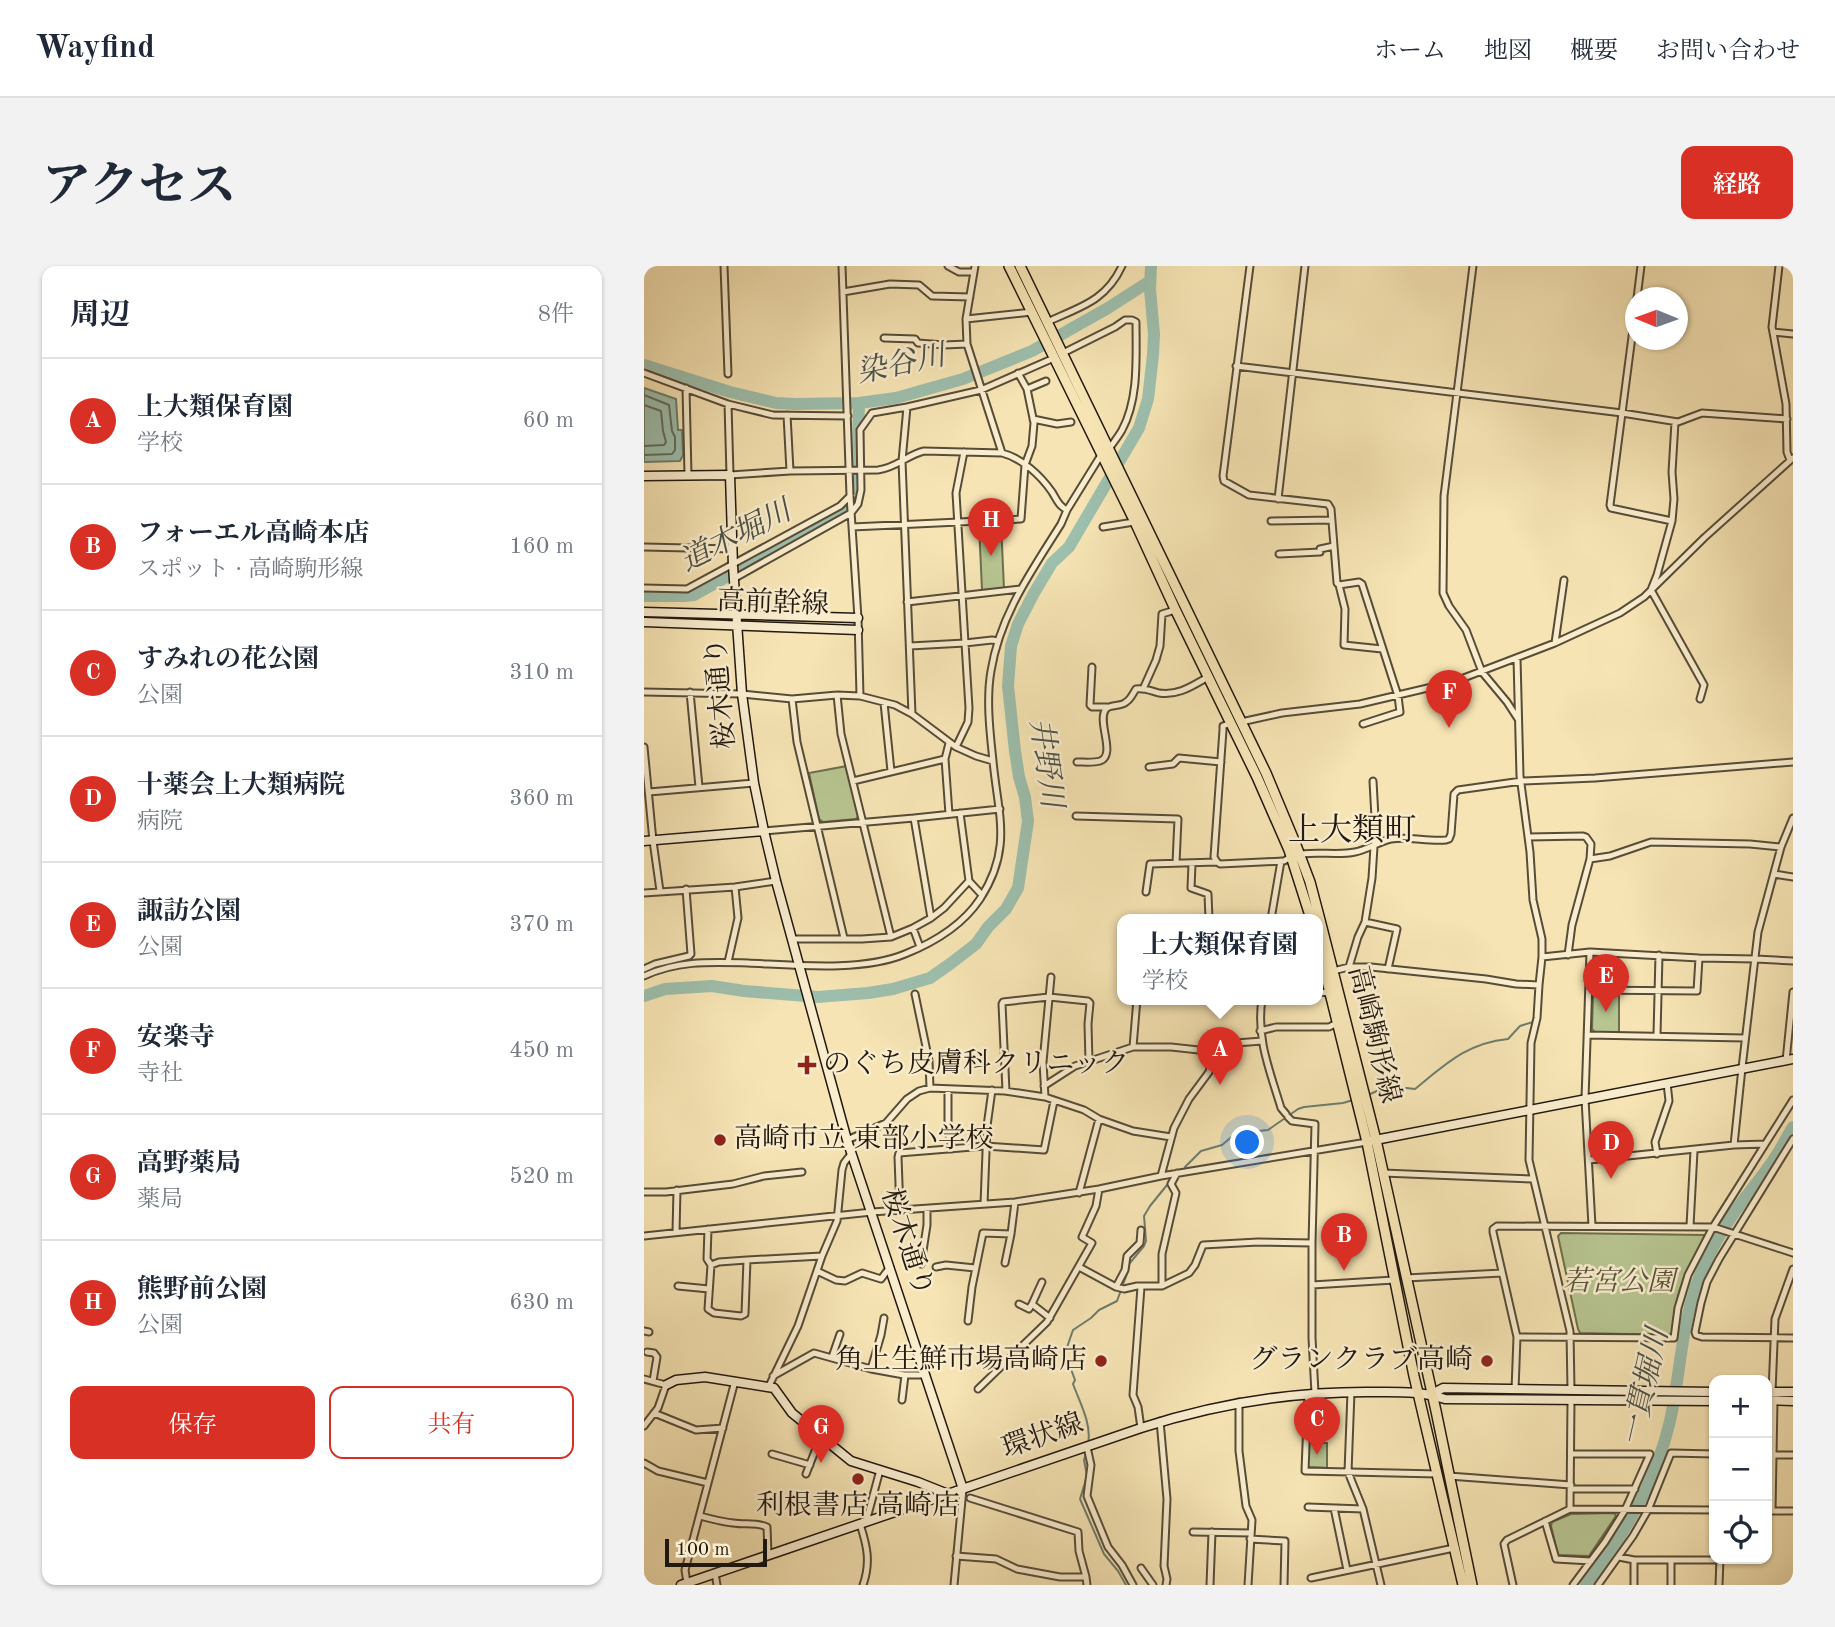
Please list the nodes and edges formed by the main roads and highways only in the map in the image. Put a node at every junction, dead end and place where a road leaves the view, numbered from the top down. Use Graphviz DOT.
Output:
graph roads {
  1 [pos="1009,266"];
  2 [pos="1020,266"];
  3 [pos="1045,325"];
  4 [pos="1139,520"];
  5 [pos="1235,723"];
  6 [pos="1291,857"];
  7 [pos="1309,914"];
  8 [pos="1318,914"];
  9 [pos="1323,933"];
  10 [pos="1323,965"];
  11 [pos="1371,1141"];
  12 [pos="1463,1585"];
  13 [pos="1472,1585"];
  1 -- 3 [label="main road"];
  2 -- 3 [label="main road"];
  3 -- 4 [label="main road, 高崎駒形線"];
  4 -- 5 [label="main road, 高崎駒形線"];
  4 -- 5 [label="main road, 高崎駒形線"];
  5 -- 6 [label="main road, 高崎駒形線"];
  6 -- 7 [label="main road, 高崎駒形線"];
  6 -- 8 [label="main road, 高崎駒形線"];
  9 -- 11 [label="main road, 高崎駒形線"];
  10 -- 11 [label="main road, 高崎駒形線"];
  11 -- 12 [label="main road, 高崎駒形線"];
  11 -- 13 [label="main road, 高崎駒形線"];
}
